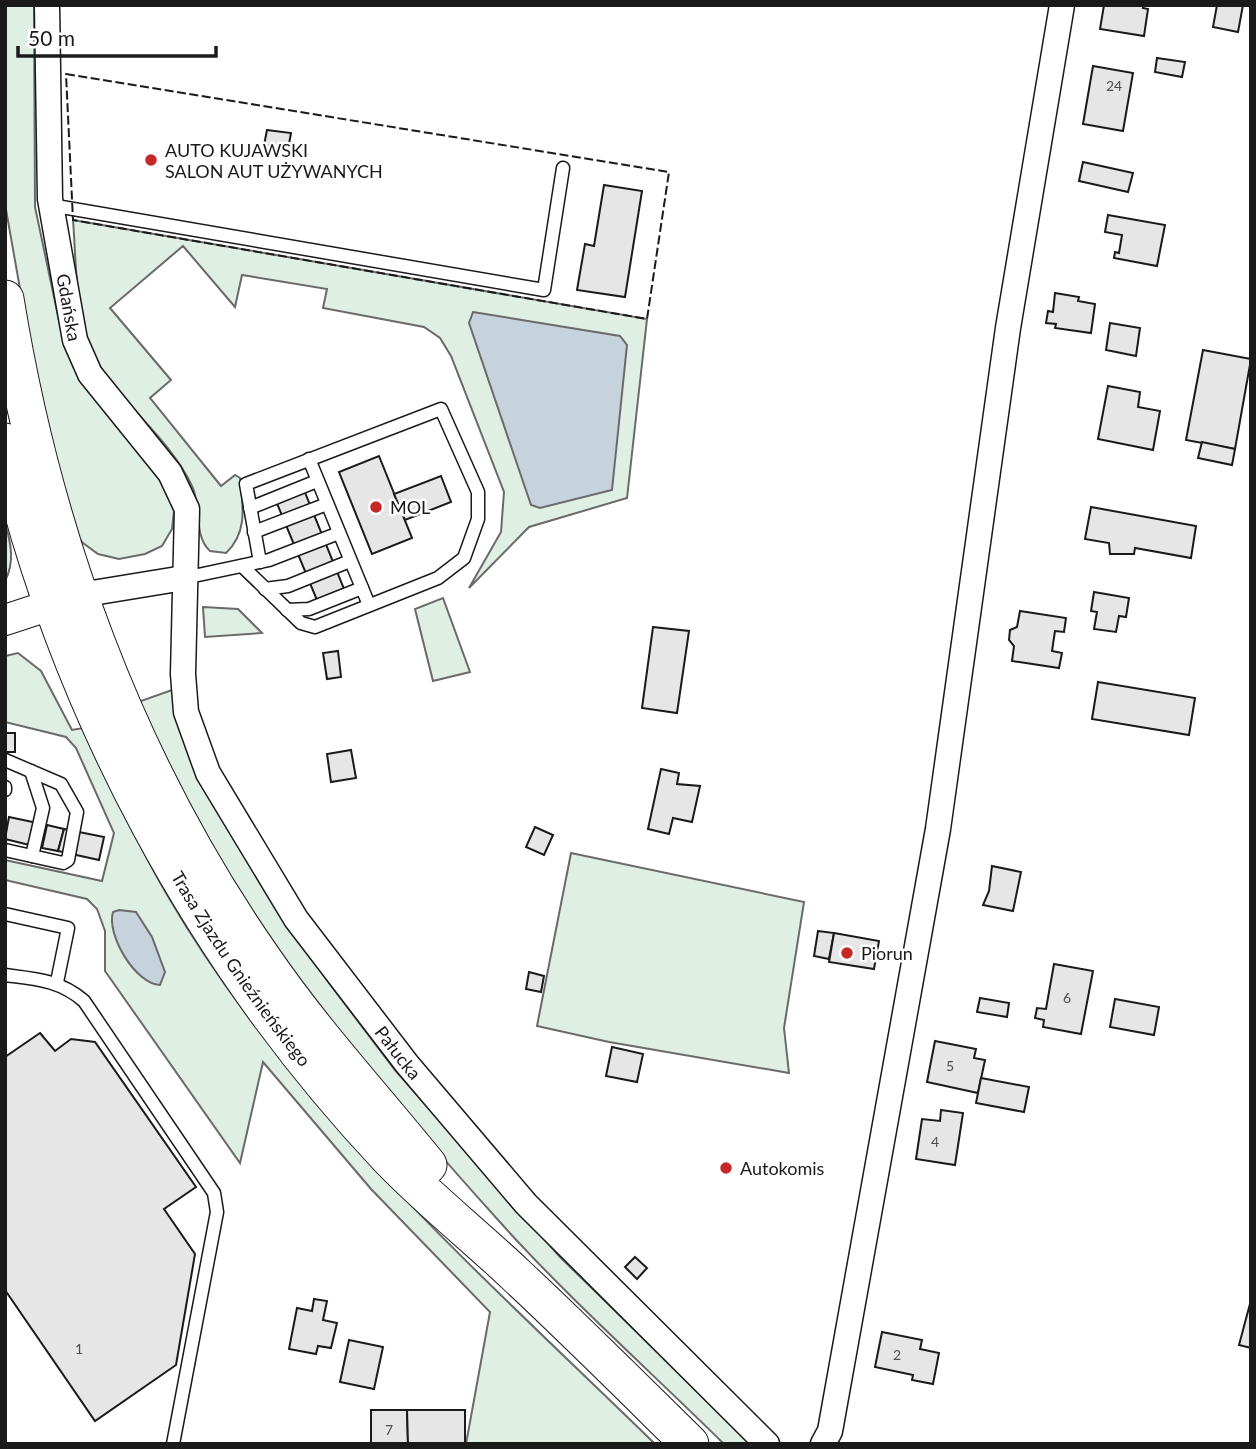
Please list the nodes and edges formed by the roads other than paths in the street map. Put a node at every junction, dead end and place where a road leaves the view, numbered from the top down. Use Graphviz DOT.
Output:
graph roads {
  1 [pos="47,5"];
  2 [pos="1062,5"];
  3 [pos="563,168"];
  4 [pos="50,205"];
  5 [pos="5,299"];
  6 [pos="5,442"];
  7 [pos="309,459"];
  8 [pos="317,481"];
  9 [pos="327,504"];
  10 [pos="250,508"];
  11 [pos="254,532"];
  12 [pos="339,533"];
  13 [pos="350,561"];
  14 [pos="260,562"];
  15 [pos="242,566"];
  16 [pos="184,578"];
  17 [pos="362,588"];
  18 [pos="265,589"];
  19 [pos="66,600"];
  20 [pos="369,606"];
  21 [pos="287,610"];
  22 [pos="5,620"];
  23 [pos="5,760"];
  24 [pos="31,771"];
  25 [pos="5,850"];
  26 [pos="32,856"];
  27 [pos="5,914"];
  28 [pos="5,976"];
  29 [pos="57,982"];
  30 [pos="173,1444"];
  31 [pos="690,1444"];
  32 [pos="766,1444"];
  33 [pos="823,1444"];
  1 -- 4 [label="street, Gdańska"];
  2 -- 33 [label="street"];
  3 -- 4 [label="lane"];
  4 -- 16 [label="street, Gdańska"];
  5 -- 19 [label="main road"];
  6 -- 19 [label="main road"];
  7 -- 8 [label="lane"];
  7 -- 10 [label="lane"];
  7 -- 20 [label="lane"];
  8 -- 9 [label="lane"];
  8 -- 10 [label="lane"];
  9 -- 11 [label="lane"];
  9 -- 12 [label="lane"];
  10 -- 11 [label="lane"];
  11 -- 14 [label="lane"];
  12 -- 13 [label="lane"];
  12 -- 14 [label="lane"];
  13 -- 17 [label="lane"];
  13 -- 18 [label="lane"];
  14 -- 15 [label="lane"];
  15 -- 16 [label="lane"];
  15 -- 18 [label="lane"];
  16 -- 19 [label="street"];
  16 -- 32 [label="street, Pałucka"];
  17 -- 20 [label="lane"];
  17 -- 21 [label="lane"];
  18 -- 21 [label="lane"];
  19 -- 22 [label="street"];
  19 -- 31 [label="main road, Trasa Zjazdu Gnieźnieńskiego"];
  20 -- 21 [label="lane"];
  23 -- 24 [label="lane"];
  24 -- 26 [label="lane"];
  24 -- 26 [label="lane"];
  25 -- 26 [label="lane"];
  27 -- 29 [label="lane"];
  28 -- 29 [label="lane"];
  29 -- 30 [label="lane"];
}
